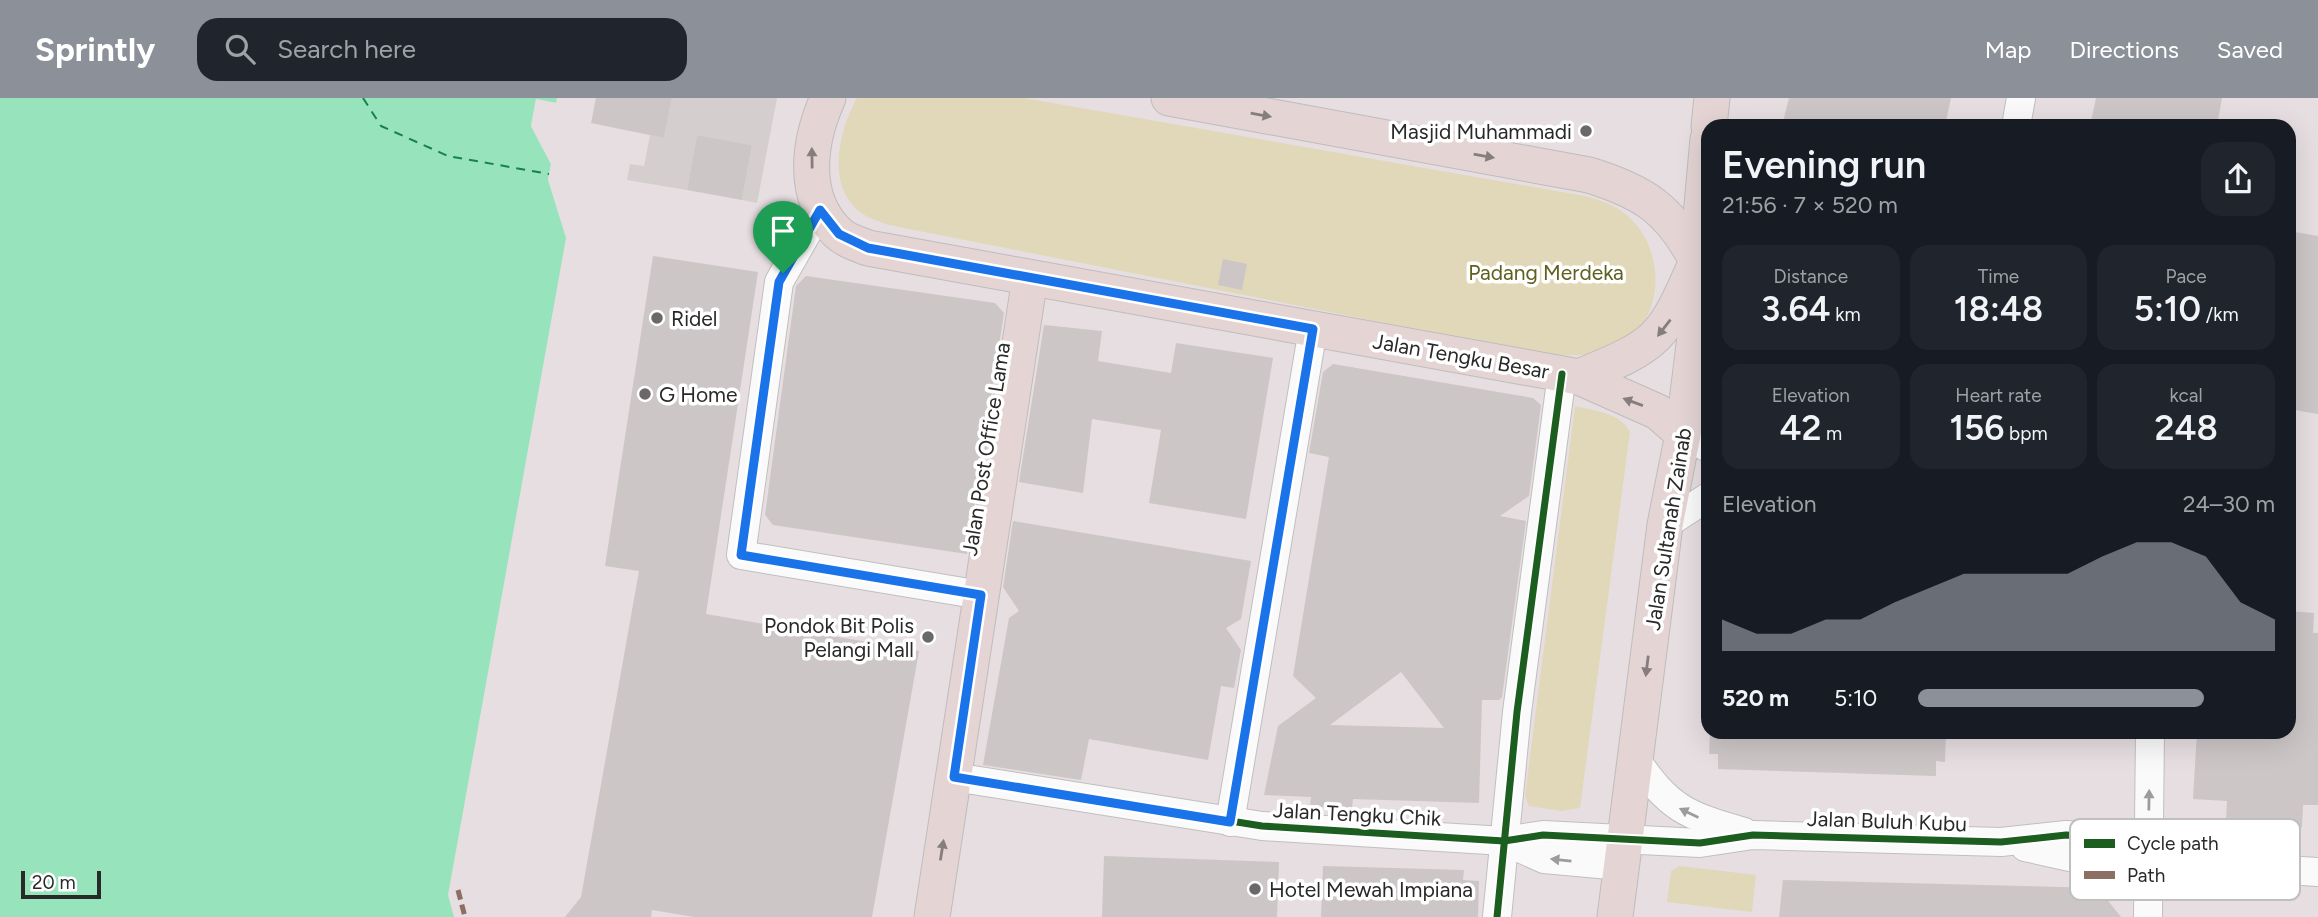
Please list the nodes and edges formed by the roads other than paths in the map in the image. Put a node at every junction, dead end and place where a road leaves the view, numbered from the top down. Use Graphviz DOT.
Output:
graph roads {
  1 [pos="828,98"];
  2 [pos="1169,98"];
  3 [pos="1712,98"];
  4 [pos="2021,98"];
  5 [pos="1710,119"];
  6 [pos="2017,119"];
  7 [pos="820,210"];
  8 [pos="1701,217"];
  9 [pos="1697,261"];
  10 [pos="1030,278"];
  11 [pos="1313,329"];
  12 [pos="1570,375"];
  13 [pos="1695,441"];
  14 [pos="1701,502"];
  15 [pos="1665,525"];
  16 [pos="981,595"];
  17 [pos="2150,739"];
  18 [pos="1635,758"];
  19 [pos="954,777"];
  20 [pos="2149,819"];
  21 [pos="1230,822"];
  22 [pos="1753,835"];
  23 [pos="1504,841"];
  24 [pos="1622,854"];
  25 [pos="2070,857"];
  26 [pos="2300,870"];
  27 [pos="2318,872"];
  28 [pos="932,917"];
  29 [pos="1497,917"];
  30 [pos="1615,917"];
  7 -- 1 [label="main road, Jalan Tengku Besar, one-way"];
  2 -- 9 [label="main road, one-way"];
  3 -- 5 [label="main road"];
  4 -- 6 [label="street"];
  7 -- 10 [label="main road, Jalan Tengku Besar"];
  7 -- 16 [label="street"];
  8 -- 9 [label="main road, Jalan Sultanah Zainab"];
  9 -- 12 [label="main road, Jalan Tengku Besar, one-way"];
  9 -- 13 [label="main road, Jalan Sultanah Zainab"];
  10 -- 11 [label="main road, Jalan Tengku Besar"];
  10 -- 16 [label="main road, Jalan Post Office Lama"];
  11 -- 12 [label="main road, Jalan Tengku Besar"];
  11 -- 21 [label="street"];
  13 -- 12 [label="main road, one-way"];
  12 -- 23 [label="street"];
  13 -- 15 [label="main road, Jalan Sultanah Zainab"];
  14 -- 15 [label="street"];
  15 -- 18 [label="main road, Jalan Sultanah Zainab, one-way"];
  16 -- 19 [label="main road, Jalan Post Office Lama"];
  20 -- 17 [label="street, one-way"];
  22 -- 18 [label="street, Jalan Buluh Kubu, one-way"];
  18 -- 24 [label="main road, Jalan Sultanah Zainab"];
  19 -- 21 [label="street, Jalan Tengku Chik"];
  28 -- 19 [label="main road, Jalan Post Office Lama, one-way"];
  21 -- 23 [label="street, Jalan Tengku Chik"];
  22 -- 24 [label="street, Jalan Buluh Kubu"];
  22 -- 25 [label="street, Jalan Buluh Kubu"];
  23 -- 24 [label="street, Jalan Tengku Chik"];
  23 -- 29 [label="street"];
  24 -- 30 [label="main road, Jalan Sultanah Zainab"];
  26 -- 27 [label="street, Jalan Buluh Kubu"];
}
